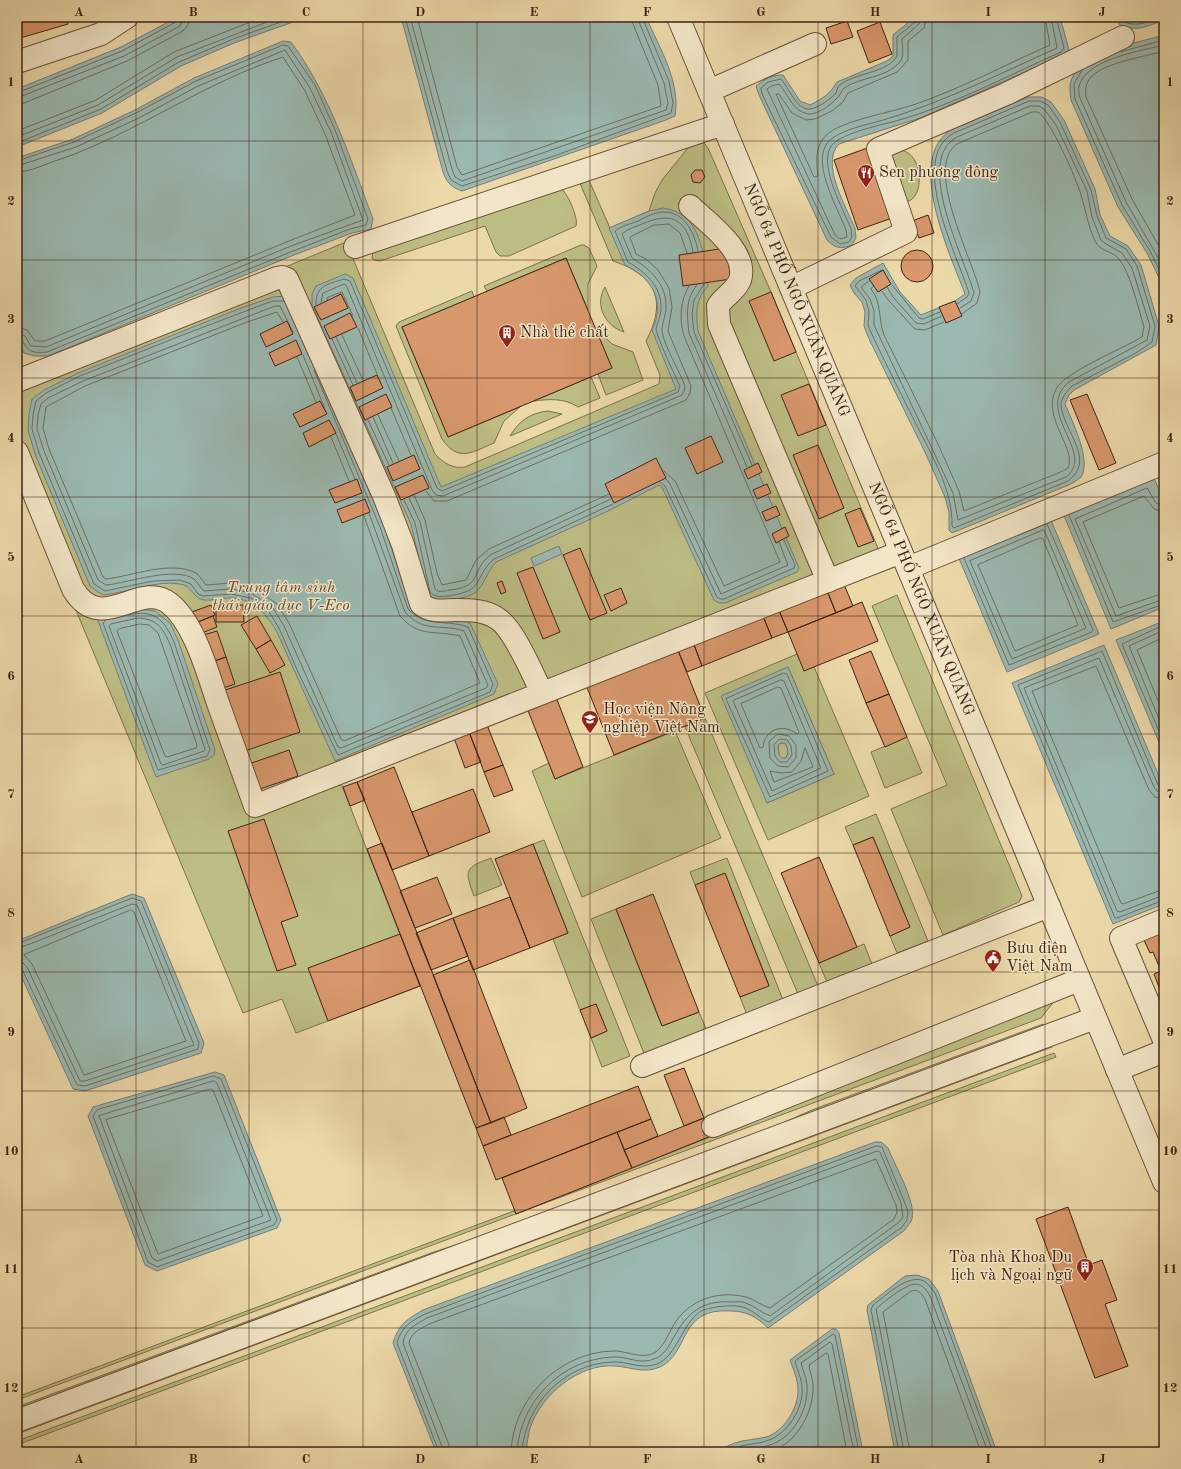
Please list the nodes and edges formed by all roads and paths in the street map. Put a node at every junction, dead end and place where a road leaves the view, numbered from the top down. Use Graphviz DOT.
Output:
graph roads {
  1 [pos="127,17"];
  2 [pos="678,17"];
  3 [pos="1122,37"];
  4 [pos="815,44"];
  5 [pos="17,62"];
  6 [pos="709,90"];
  7 [pos="723,124"];
  8 [pos="690,206"];
  9 [pos="355,247"];
  10 [pos="791,288"];
  11 [pos="17,382"];
  12 [pos="17,452"];
  13 [pos="1164,463"];
  14 [pos="905,560"];
  15 [pos="828,581"];
  16 [pos="542,693"];
  17 [pos="1049,906"];
  18 [pos="1164,920"];
  19 [pos="1079,980"];
  20 [pos="1095,1018"];
  21 [pos="1164,1040"];
  22 [pos="1164,1051"];
  23 [pos="642,1066"];
  24 [pos="1118,1070"];
  25 [pos="713,1126"];
  26 [pos="1164,1182"];
  27 [pos="17,1420"];
  1 -- 5 [label="street"];
  2 -- 6 [label="street, NGÕ 64 PHỐ NGÔ XUÂN QUẢNG"];
  3 -- 10 [label="street"];
  4 -- 6 [label="street"];
  6 -- 7 [label="street, NGÕ 64 PHỐ NGÔ XUÂN QUẢNG"];
  7 -- 9 [label="street"];
  7 -- 10 [label="street, NGÕ 64 PHỐ NGÔ XUÂN QUẢNG"];
  8 -- 15 [label="street"];
  10 -- 14 [label="street, NGÕ 64 PHỐ NGÔ XUÂN QUẢNG"];
  11 -- 16 [label="street"];
  12 -- 16 [label="street"];
  13 -- 14 [label="street"];
  14 -- 15 [label="street"];
  14 -- 17 [label="street, NGÕ 64 PHỐ NGÔ XUÂN QUẢNG"];
  15 -- 16 [label="street"];
  17 -- 19 [label="street, NGÕ 64 PHỐ NGÔ XUÂN QUẢNG"];
  17 -- 23 [label="street"];
  18 -- 21 [label="street"];
  19 -- 20 [label="street, NGÕ 64 PHỐ NGÔ XUÂN QUẢNG"];
  19 -- 25 [label="street"];
  20 -- 24 [label="street, NGÕ 64 PHỐ NGÔ XUÂN QUẢNG"];
  20 -- 27 [label="street"];
  22 -- 24 [label="street"];
  24 -- 26 [label="street, NGÕ 64 PHỐ NGÔ XUÂN QUẢNG"];
}
